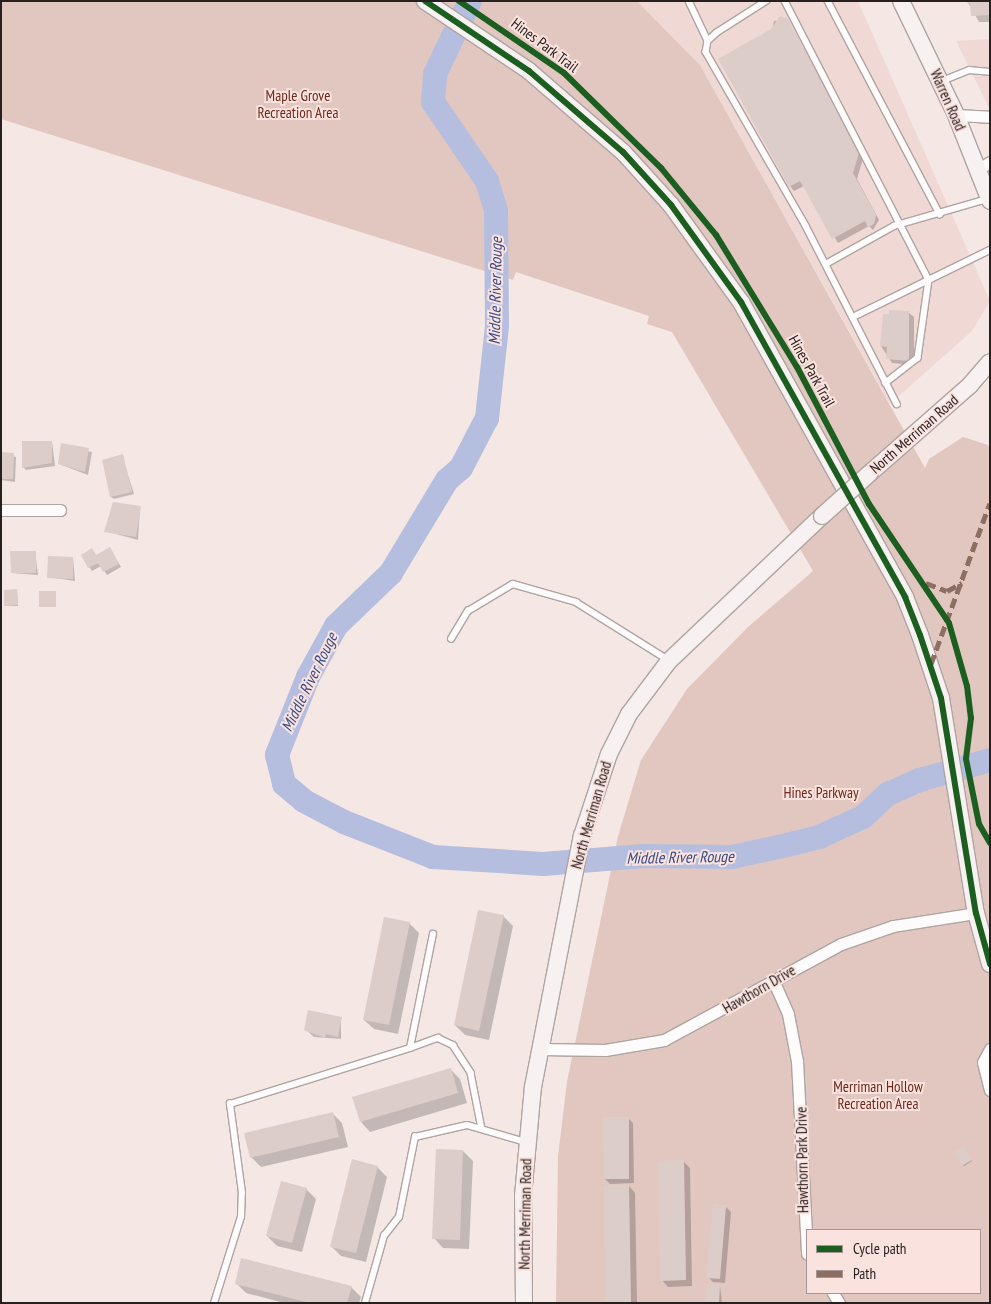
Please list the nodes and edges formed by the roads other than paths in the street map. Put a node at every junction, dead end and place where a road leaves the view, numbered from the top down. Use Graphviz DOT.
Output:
graph roads {
  1 [pos="690,1"];
  2 [pos="767,1"];
  3 [pos="785,1"];
  4 [pos="828,1"];
  5 [pos="901,1"];
  6 [pos="431,5"];
  7 [pos="708,41"];
  8 [pos="990,72"];
  9 [pos="940,82"];
  10 [pos="956,116"];
  11 [pos="990,117"];
  12 [pos="984,166"];
  13 [pos="989,200"];
  14 [pos="940,214"];
  15 [pos="904,224"];
  16 [pos="990,250"];
  17 [pos="826,264"];
  18 [pos="929,280"];
  19 [pos="853,317"];
  20 [pos="990,362"];
  21 [pos="886,383"];
  22 [pos="897,404"];
  23 [pos="1,510"];
  24 [pos="60,510"];
  25 [pos="451,639"];
  26 [pos="669,660"];
  27 [pos="976,913"];
  28 [pos="433,934"];
  29 [pos="990,964"];
  30 [pos="773,980"];
  31 [pos="410,1048"];
  32 [pos="540,1049"];
  33 [pos="990,1049"];
  34 [pos="990,1090"];
  35 [pos="482,1130"];
  36 [pos="527,1143"];
  37 [pos="806,1235"];
  38 [pos="214,1303"];
  39 [pos="365,1303"];
  40 [pos="524,1303"];
  1 -- 7 [label="lane"];
  2 -- 7 [label="lane"];
  3 -- 15 [label="lane"];
  4 -- 14 [label="lane"];
  5 -- 9 [label="main road, Warren Road"];
  6 -- 27 [label="main road"];
  7 -- 17 [label="lane"];
  8 -- 9 [label="lane"];
  9 -- 10 [label="main road, Warren Road"];
  10 -- 11 [label="street"];
  10 -- 12 [label="main road, Warren Road"];
  12 -- 13 [label="main road, Warren Road"];
  13 -- 14 [label="lane"];
  14 -- 15 [label="lane"];
  15 -- 17 [label="lane"];
  15 -- 18 [label="lane"];
  16 -- 18 [label="lane"];
  17 -- 19 [label="lane"];
  18 -- 19 [label="lane"];
  18 -- 21 [label="lane"];
  19 -- 21 [label="lane"];
  20 -- 26 [label="main road, North Merriman Road, bridge"];
  21 -- 22 [label="lane"];
  23 -- 24 [label="street"];
  25 -- 26 [label="lane"];
  26 -- 32 [label="main road, North Merriman Road"];
  27 -- 29 [label="main road"];
  27 -- 30 [label="street, Hawthorn Drive"];
  28 -- 31 [label="lane"];
  30 -- 32 [label="street, Hawthorn Drive"];
  30 -- 37 [label="street, Hawthorn Park Drive"];
  31 -- 35 [label="lane"];
  31 -- 38 [label="lane"];
  32 -- 36 [label="main road, North Merriman Road"];
  33 -- 34 [label="street"];
  35 -- 36 [label="lane"];
  35 -- 39 [label="lane"];
  36 -- 40 [label="main road, North Merriman Road"];
}
